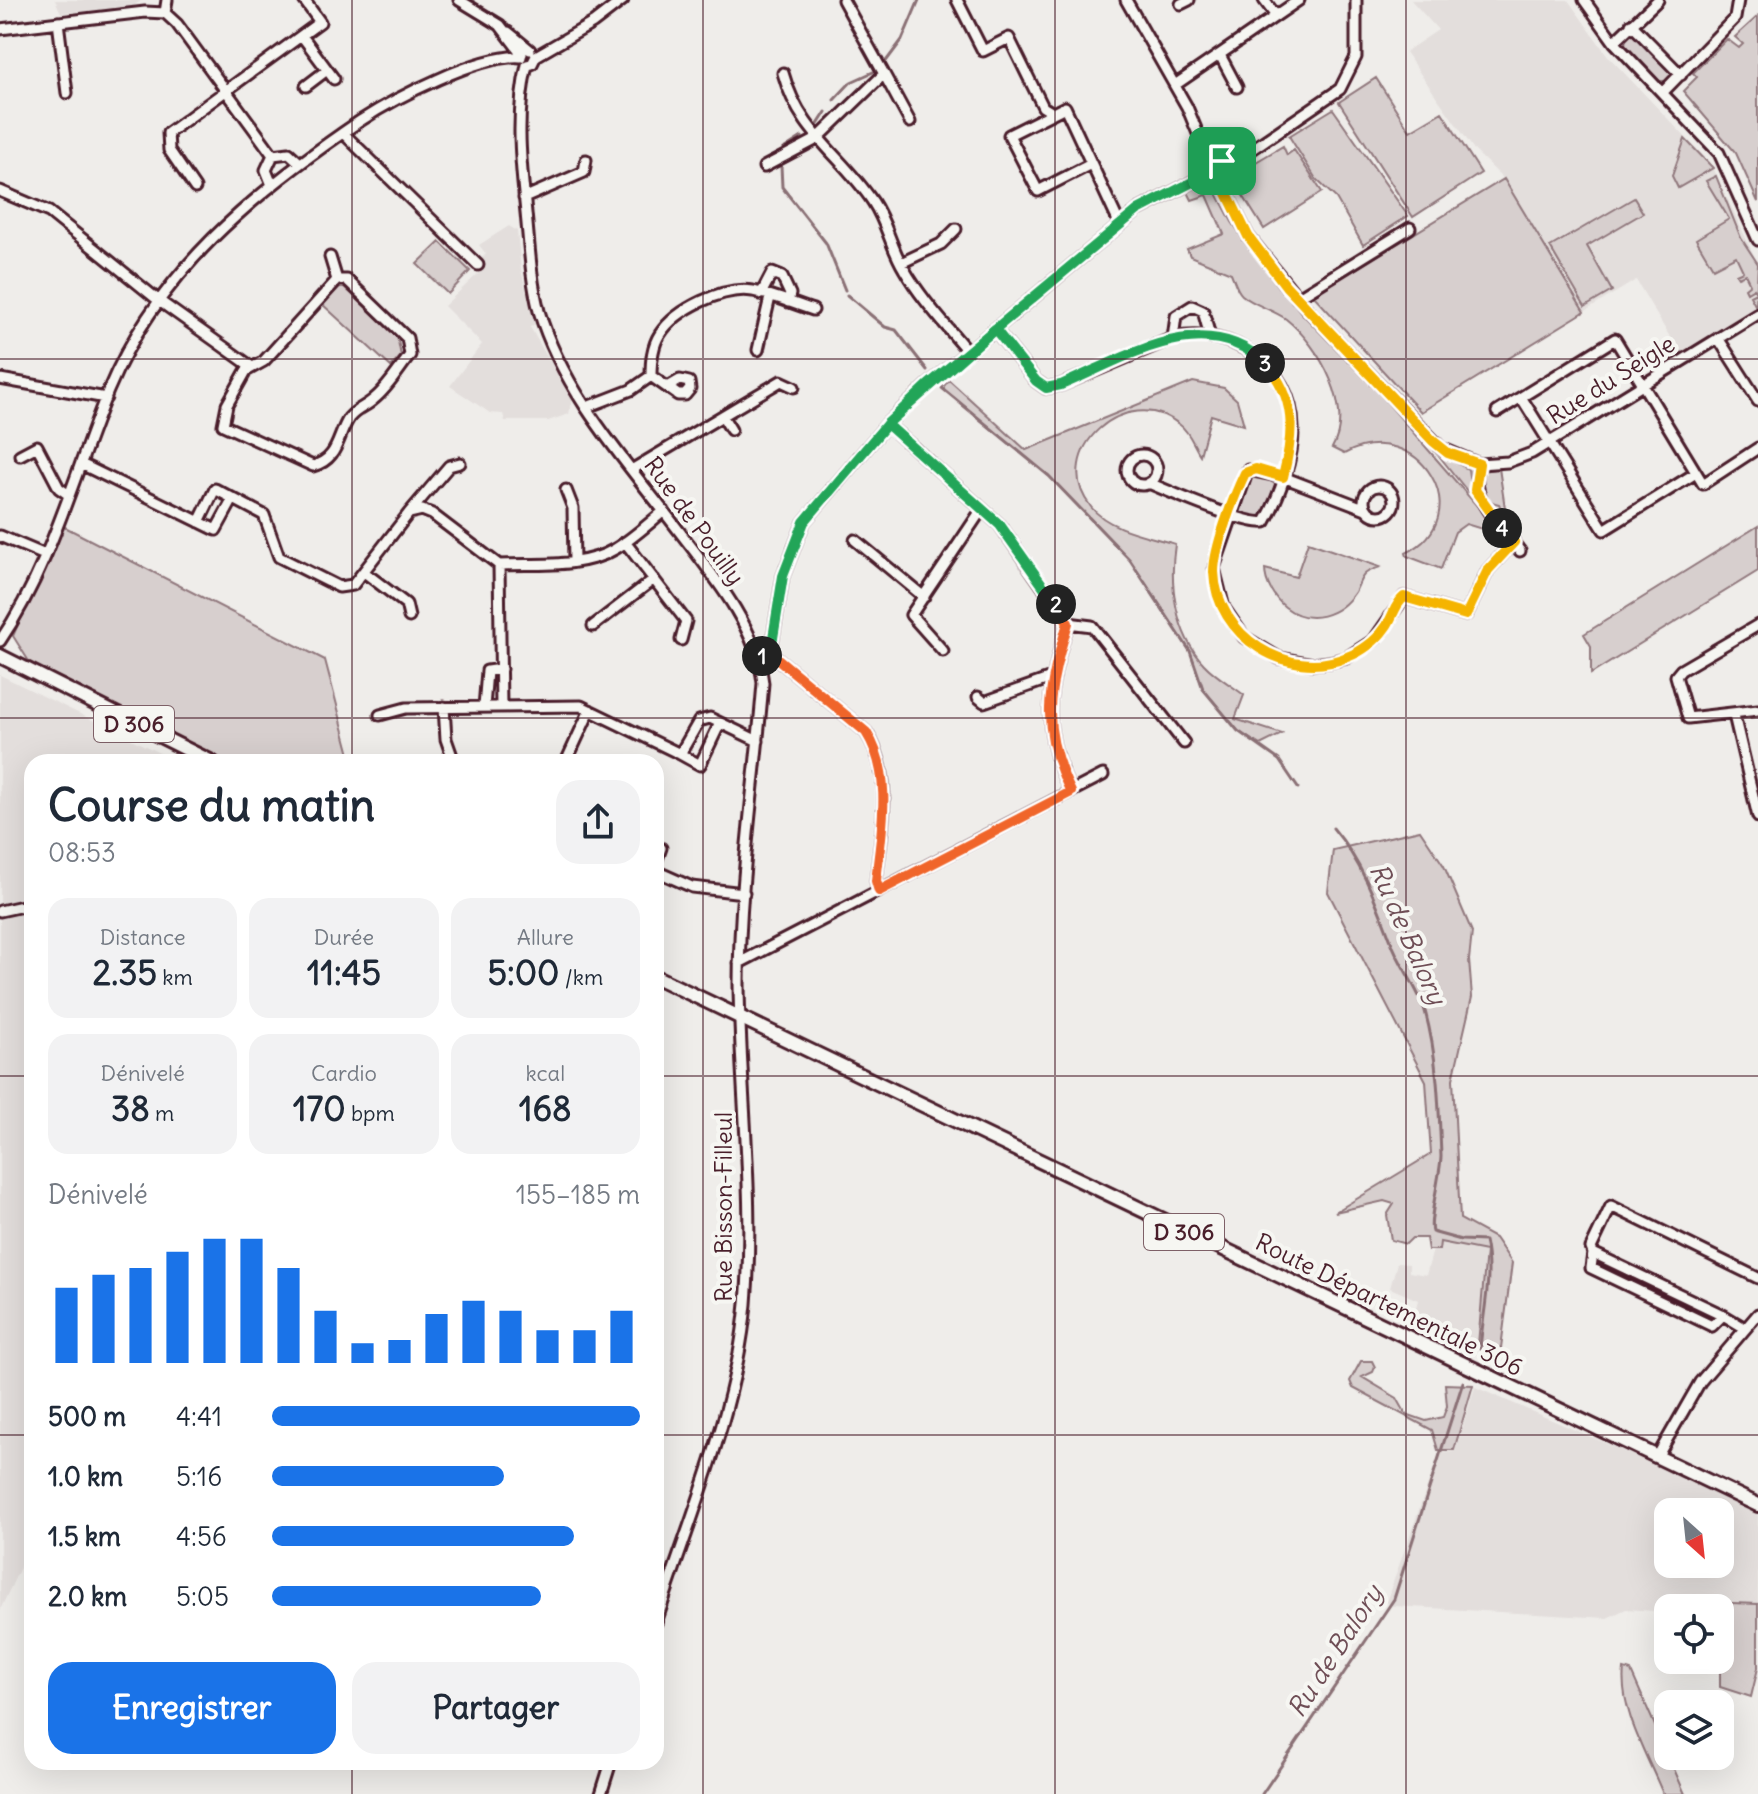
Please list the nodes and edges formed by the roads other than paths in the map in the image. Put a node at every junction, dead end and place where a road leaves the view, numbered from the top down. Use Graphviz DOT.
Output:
graph roads {
  1 [pos="167,0"];
  2 [pos="304,0"];
  3 [pos="459,0"];
  4 [pos="623,0"];
  5 [pos="843,0"];
  6 [pos="957,0"];
  7 [pos="1126,0"];
  8 [pos="1264,0"];
  9 [pos="1299,0"];
  10 [pos="1356,0"];
  11 [pos="1584,0"];
  12 [pos="1658,0"];
  13 [pos="1738,0"];
  14 [pos="165,13"];
  15 [pos="1276,16"];
  16 [pos="58,22"];
  17 [pos="1631,24"];
  18 [pos="0,29"];
  19 [pos="302,36"];
  20 [pos="1614,42"];
  21 [pos="1220,55"];
  22 [pos="527,56"];
  23 [pos="327,70"];
  24 [pos="783,73"];
  25 [pos="884,74"];
  26 [pos="1681,75"];
  27 [pos="334,79"];
  28 [pos="1175,85"];
  29 [pos="306,86"];
  30 [pos="1237,87"];
  31 [pos="227,91"];
  32 [pos="1663,92"];
  33 [pos="67,93"];
  34 [pos="1053,113"];
  35 [pos="910,122"];
  36 [pos="343,133"];
  37 [pos="817,139"];
  38 [pos="273,155"];
  39 [pos="586,160"];
  40 [pos="300,163"];
  41 [pos="1089,165"];
  42 [pos="1229,165"];
  43 [pos="764,167"];
  44 [pos="1210,170"];
  45 [pos="272,185"];
  46 [pos="1223,185"];
  47 [pos="195,188"];
  48 [pos="0,191"];
  49 [pos="524,198"];
  50 [pos="1120,225"];
  51 [pos="1410,228"];
  52 [pos="956,229"];
  53 [pos="1758,240"];
  54 [pos="330,257"];
  55 [pos="901,263"];
  56 [pos="478,265"];
  57 [pos="337,280"];
  58 [pos="765,295"];
  59 [pos="1297,298"];
  60 [pos="158,300"];
  61 [pos="788,302"];
  62 [pos="813,310"];
  63 [pos="1758,314"];
  64 [pos="995,329"];
  65 [pos="1210,336"];
  66 [pos="1173,338"];
  67 [pos="1718,338"];
  68 [pos="758,350"];
  69 [pos="968,352"];
  70 [pos="252,367"];
  71 [pos="651,376"];
  72 [pos="0,379"];
  73 [pos="1643,384"];
  74 [pos="668,387"];
  75 [pos="794,387"];
  76 [pos="1521,397"];
  77 [pos="106,398"];
  78 [pos="1758,401"];
  79 [pos="587,407"];
  80 [pos="1497,412"];
  81 [pos="723,417"];
  82 [pos="887,424"];
  83 [pos="731,430"];
  84 [pos="1549,442"];
  85 [pos="1758,448"];
  86 [pos="20,455"];
  87 [pos="460,463"];
  88 [pos="81,464"];
  89 [pos="1479,464"];
  90 [pos="633,469"];
  91 [pos="1696,473"];
  92 [pos="1283,477"];
  93 [pos="1149,483"];
  94 [pos="566,490"];
  95 [pos="69,495"];
  96 [pos="233,499"];
  97 [pos="982,509"];
  98 [pos="1366,509"];
  99 [pos="664,511"];
  100 [pos="409,513"];
  101 [pos="1230,514"];
  102 [pos="199,522"];
  103 [pos="0,536"];
  104 [pos="855,540"];
  105 [pos="625,542"];
  106 [pos="45,555"];
  107 [pos="574,562"];
  108 [pos="499,565"];
  109 [pos="364,572"];
  110 [pos="654,579"];
  111 [pos="924,597"];
  112 [pos="409,617"];
  113 [pos="1068,623"];
  114 [pos="1758,625"];
  115 [pos="593,626"];
  116 [pos="681,640"];
  117 [pos="0,641"];
  118 [pos="943,651"];
  119 [pos="0,656"];
  120 [pos="759,656"];
  121 [pos="501,669"];
  122 [pos="1054,677"];
  123 [pos="978,697"];
  124 [pos="444,707"];
  125 [pos="484,707"];
  126 [pos="501,707"];
  127 [pos="590,710"];
  128 [pos="1758,710"];
  129 [pos="380,715"];
  130 [pos="1734,715"];
  131 [pos="720,723"];
  132 [pos="758,741"];
  133 [pos="1184,743"];
  134 [pos="196,754"];
  135 [pos="451,754"];
  136 [pos="570,754"];
  137 [pos="680,754"];
  138 [pos="1103,775"];
  139 [pos="1071,792"];
  140 [pos="1758,817"];
  141 [pos="664,875"];
  142 [pos="879,891"];
  143 [pos="744,893"];
  144 [pos="24,906"];
  145 [pos="0,911"];
  146 [pos="739,963"];
  147 [pos="664,981"];
  148 [pos="741,1017"];
  149 [pos="1593,1253"];
  150 [pos="1758,1278"];
  151 [pos="1667,1289"];
  152 [pos="1656,1300"];
  153 [pos="1758,1314"];
  154 [pos="1723,1315"];
  155 [pos="1743,1327"];
  156 [pos="1657,1457"];
  157 [pos="1758,1505"];
  158 [pos="664,1598"];
  159 [pos="608,1770"];
  160 [pos="601,1794"];
  1 -- 14 [label="street"];
  2 -- 19 [label="street"];
  3 -- 22 [label="street"];
  4 -- 22 [label="street"];
  5 -- 25 [label="street"];
  6 -- 34 [label="street"];
  7 -- 28 [label="street"];
  8 -- 15 [label="street"];
  9 -- 15 [label="street"];
  10 -- 42 [label="street"];
  11 -- 20 [label="street"];
  12 -- 17 [label="street"];
  13 -- 26 [label="street"];
  14 -- 16 [label="street"];
  14 -- 31 [label="street"];
  15 -- 21 [label="street"];
  16 -- 18 [label="street"];
  16 -- 33 [label="street"];
  17 -- 20 [label="street"];
  17 -- 26 [label="street"];
  19 -- 23 [label="street"];
  19 -- 31 [label="street"];
  20 -- 32 [label="street"];
  21 -- 28 [label="street"];
  21 -- 30 [label="street"];
  22 -- 36 [label="street"];
  22 -- 49 [label="street, Rue de Pouilly"];
  23 -- 27 [label="street"];
  23 -- 29 [label="street"];
  24 -- 37 [label="street"];
  25 -- 35 [label="street"];
  25 -- 37 [label="street"];
  26 -- 32 [label="street"];
  28 -- 44 [label="street"];
  31 -- 38 [label="street"];
  31 -- 47 [label="street"];
  32 -- 53 [label="street"];
  34 -- 41 [label="street"];
  34 -- 41 [label="street"];
  36 -- 40 [label="street"];
  36 -- 56 [label="street"];
  37 -- 43 [label="street"];
  37 -- 55 [label="street"];
  38 -- 40 [label="street"];
  38 -- 45 [label="street"];
  39 -- 49 [label="street"];
  40 -- 45 [label="street"];
  41 -- 50 [label="street"];
  42 -- 44 [label="street"];
  42 -- 46 [label="street"];
  44 -- 46 [label="street"];
  44 -- 50 [label="street"];
  45 -- 60 [label="street"];
  46 -- 59 [label="street"];
  48 -- 60 [label="street"];
  49 -- 79 [label="street, Rue de Pouilly"];
  50 -- 64 [label="street"];
  51 -- 59 [label="street"];
  52 -- 55 [label="street"];
  54 -- 57 [label="street"];
  55 -- 69 [label="street"];
  57 -- 70 [label="street"];
  57 -- 70 [label="street"];
  58 -- 61 [label="street"];
  58 -- 61 [label="street"];
  58 -- 68 [label="street"];
  58 -- 71 [label="street"];
  59 -- 89 [label="street"];
  60 -- 70 [label="street"];
  60 -- 77 [label="street"];
  61 -- 62 [label="street"];
  63 -- 67 [label="street, Rue du Seigle"];
  64 -- 66 [label="street"];
  64 -- 69 [label="street"];
  65 -- 66 [label="street"];
  65 -- 66 [label="street"];
  65 -- 92 [label="street"];
  67 -- 73 [label="street, Rue du Seigle"];
  67 -- 78 [label="street"];
  69 -- 82 [label="street"];
  71 -- 74 [label="street"];
  71 -- 79 [label="street"];
  72 -- 77 [label="street"];
  73 -- 76 [label="street"];
  73 -- 84 [label="street, Rue du Seigle"];
  73 -- 91 [label="street"];
  75 -- 81 [label="street"];
  76 -- 80 [label="street"];
  76 -- 84 [label="street"];
  77 -- 88 [label="street"];
  79 -- 90 [label="street, Rue de Pouilly"];
  81 -- 83 [label="street"];
  81 -- 90 [label="street"];
  82 -- 97 [label="street"];
  82 -- 120 [label="street"];
  84 -- 89 [label="street, Rue du Seigle"];
  84 -- 91 [label="street"];
  85 -- 91 [label="street"];
  86 -- 95 [label="street"];
  87 -- 100 [label="street"];
  88 -- 95 [label="street"];
  88 -- 102 [label="street"];
  89 -- 101 [label="street"];
  90 -- 99 [label="street, Rue de Pouilly"];
  92 -- 98 [label="street"];
  92 -- 101 [label="street"];
  92 -- 101 [label="street"];
  93 -- 101 [label="street"];
  94 -- 107 [label="street"];
  95 -- 106 [label="street"];
  96 -- 102 [label="street"];
  96 -- 102 [label="street"];
  96 -- 109 [label="street"];
  97 -- 111 [label="street"];
  97 -- 113 [label="street"];
  99 -- 105 [label="street"];
  99 -- 120 [label="street, Rue de Pouilly"];
  100 -- 108 [label="street"];
  100 -- 109 [label="street"];
  103 -- 106 [label="street"];
  104 -- 111 [label="street"];
  105 -- 107 [label="street"];
  105 -- 110 [label="street"];
  106 -- 117 [label="street"];
  107 -- 108 [label="street"];
  108 -- 121 [label="street"];
  109 -- 112 [label="street"];
  110 -- 115 [label="street"];
  110 -- 116 [label="street"];
  111 -- 118 [label="street"];
  113 -- 122 [label="street"];
  113 -- 133 [label="street"];
  114 -- 130 [label="street"];
  119 -- 134 [label="main road, D 306"];
  120 -- 132 [label="street, Rue de Pouilly"];
  120 -- 142 [label="street"];
  121 -- 125 [label="street"];
  121 -- 126 [label="street"];
  122 -- 123 [label="street"];
  122 -- 139 [label="street"];
  124 -- 125 [label="street"];
  124 -- 129 [label="street"];
  124 -- 135 [label="street"];
  125 -- 126 [label="street"];
  126 -- 127 [label="street"];
  127 -- 136 [label="street"];
  127 -- 137 [label="street"];
  128 -- 130 [label="street"];
  130 -- 140 [label="street"];
  131 -- 132 [label="street"];
  131 -- 137 [label="street"];
  131 -- 137 [label="street"];
  132 -- 143 [label="street, Rue de Pouilly"];
  138 -- 139 [label="street"];
  139 -- 142 [label="street"];
  141 -- 143 [label="street"];
  142 -- 146 [label="street"];
  143 -- 146 [label="street, Rue de Pouilly"];
  144 -- 145 [label="street"];
  146 -- 148 [label="street, Rue de Pouilly"];
  147 -- 148 [label="main road, Route Départementale 306 / D 306"];
  148 -- 156 [label="main road, Route Départementale 306 / D 306"];
  148 -- 158 [label="street, Rue Bisson-Filleul"];
  149 -- 150 [label="street"];
  149 -- 151 [label="street"];
  149 -- 152 [label="street"];
  151 -- 152 [label="street"];
  151 -- 154 [label="street"];
  152 -- 154 [label="street"];
  153 -- 155 [label="street"];
  154 -- 155 [label="street"];
  155 -- 156 [label="street"];
  156 -- 157 [label="main road, Route Départementale 306 / D 306"];
  159 -- 160 [label="street"];
}
